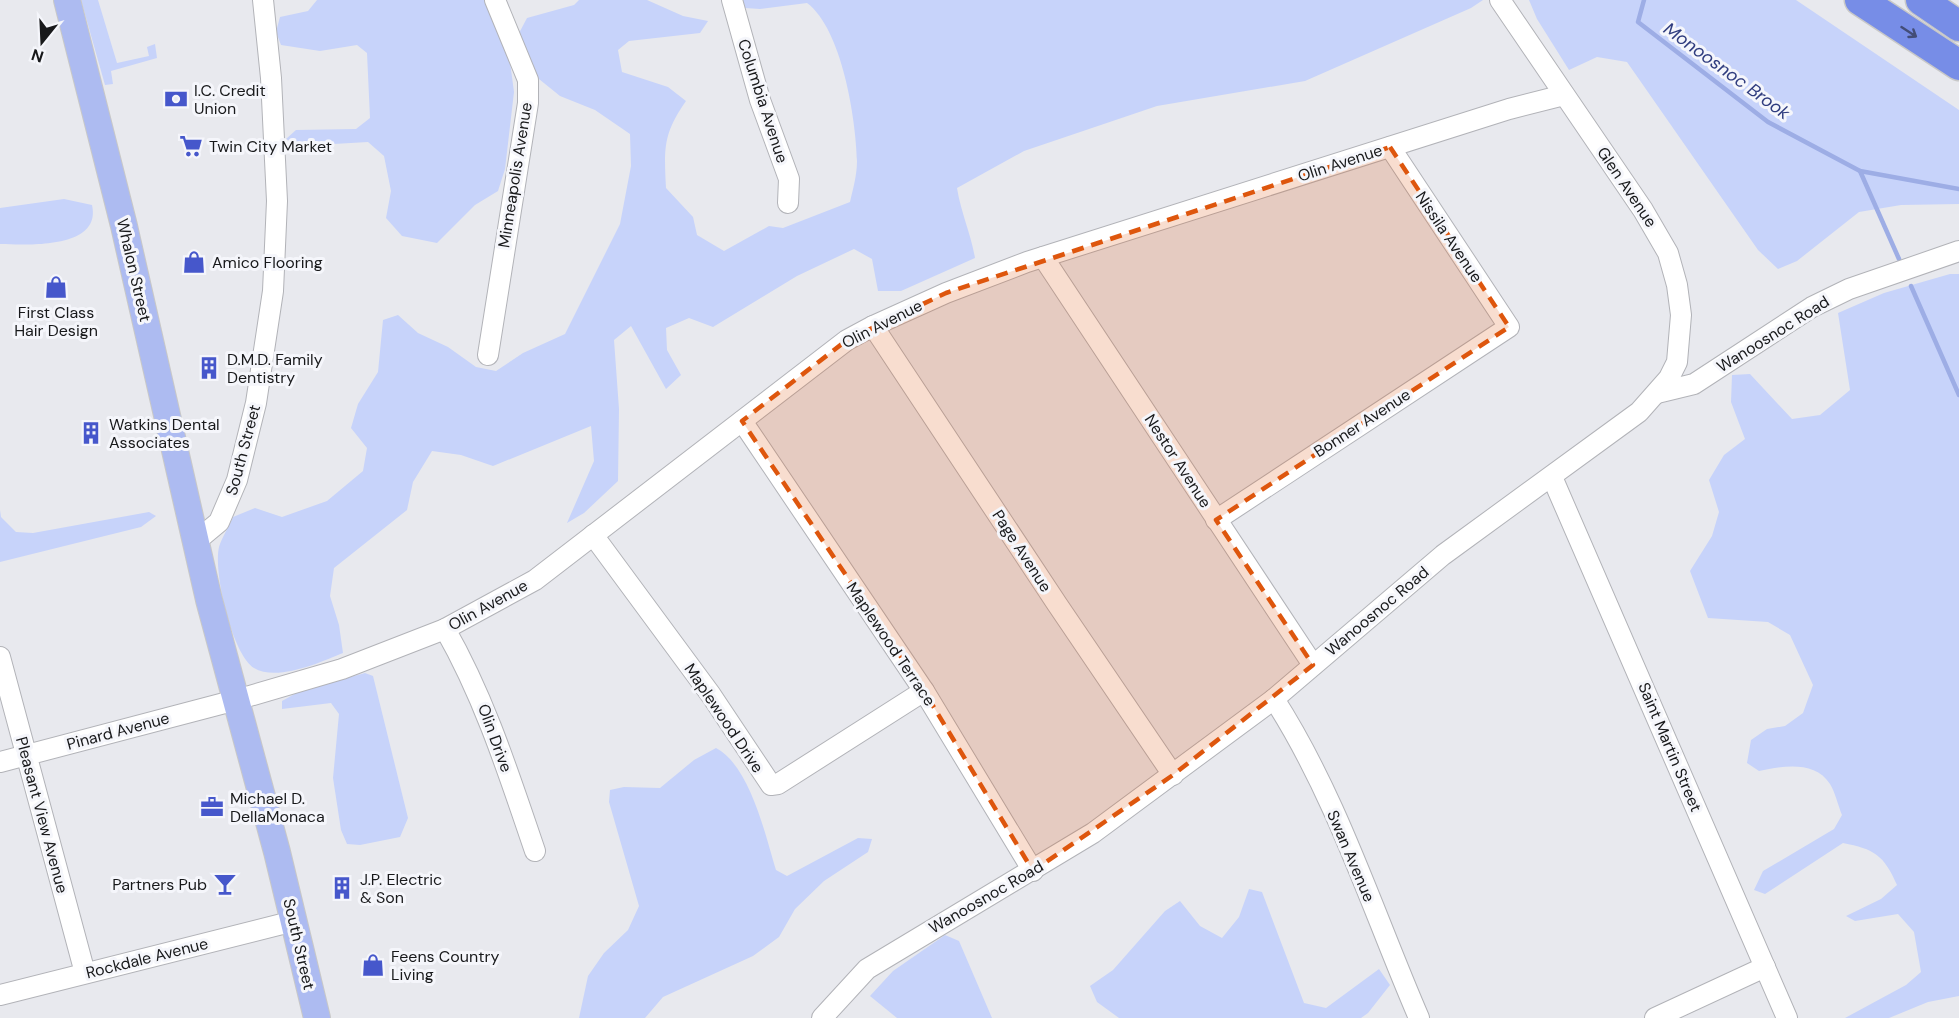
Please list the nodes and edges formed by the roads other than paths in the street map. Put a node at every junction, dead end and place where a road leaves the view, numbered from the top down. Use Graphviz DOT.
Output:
graph roads {
  1 [pos="67,0"];
  2 [pos="263,0"];
  3 [pos="495,0"];
  4 [pos="732,0"];
  5 [pos="1500,0"];
  6 [pos="1860,0"];
  7 [pos="1920,0"];
  8 [pos="1959,26"];
  9 [pos="1959,65"];
  10 [pos="1563,95"];
  11 [pos="1390,147"];
  12 [pos="788,203"];
  13 [pos="1959,250"];
  14 [pos="1043,257"];
  15 [pos="873,326"];
  16 [pos="1509,327"];
  17 [pos="488,355"];
  18 [pos="1657,393"];
  19 [pos="742,421"];
  20 [pos="1552,477"];
  21 [pos="1216,520"];
  22 [pos="593,535"];
  23 [pos="195,542"];
  24 [pos="445,629"];
  25 [pos="0,657"];
  26 [pos="1313,665"];
  27 [pos="924,692"];
  28 [pos="1274,699"];
  29 [pos="236,700"];
  30 [pos="26,755"];
  31 [pos="0,762"];
  32 [pos="1173,775"];
  33 [pos="534,851"];
  34 [pos="1034,871"];
  35 [pos="294,921"];
  36 [pos="1765,967"];
  37 [pos="85,973"];
  38 [pos="0,996"];
  39 [pos="317,1018"];
  40 [pos="822,1018"];
  41 [pos="1419,1018"];
  42 [pos="1655,1018"];
  43 [pos="1787,1018"];
  1 -- 23 [label="main road, Whalon Street"];
  2 -- 23 [label="street, South Street"];
  3 -- 17 [label="street, Minneapolis Avenue"];
  4 -- 12 [label="street, Columbia Avenue"];
  5 -- 10 [label="street, Glen Avenue"];
  6 -- 9 [label="highway, one-way"];
  7 -- 8 [label="highway"];
  10 -- 11 [label="street, Olin Avenue"];
  10 -- 18 [label="street, Glen Avenue"];
  11 -- 14 [label="street, Olin Avenue"];
  11 -- 16 [label="street, Nissila Avenue"];
  13 -- 18 [label="street, Wanoosnoc Road"];
  14 -- 15 [label="street, Olin Avenue"];
  14 -- 21 [label="street, Nestor Avenue"];
  15 -- 19 [label="street, Olin Avenue"];
  15 -- 32 [label="street, Page Avenue"];
  16 -- 21 [label="street, Bonner Avenue"];
  18 -- 20 [label="street, Wanoosnoc Road"];
  19 -- 22 [label="street, Olin Avenue"];
  19 -- 27 [label="street, Maplewood Terrace"];
  20 -- 26 [label="street, Wanoosnoc Road"];
  20 -- 36 [label="street, Saint Martin Street"];
  21 -- 26 [label="street, Nestor Avenue"];
  22 -- 24 [label="street, Olin Avenue"];
  22 -- 27 [label="street, Maplewood Drive"];
  23 -- 29 [label="main road, South Street"];
  24 -- 29 [label="street, Olin Avenue"];
  24 -- 33 [label="street, Olin Drive"];
  25 -- 30 [label="street, Pleasant View Avenue"];
  26 -- 28 [label="street, Wanoosnoc Road"];
  27 -- 34 [label="street, Maplewood Terrace"];
  28 -- 32 [label="street, Wanoosnoc Road"];
  28 -- 41 [label="street, Swan Avenue"];
  29 -- 30 [label="street, Pinard Avenue"];
  29 -- 35 [label="main road, South Street"];
  30 -- 31 [label="street, Pinard Avenue"];
  30 -- 37 [label="street, Pleasant View Avenue"];
  32 -- 34 [label="street, Wanoosnoc Road"];
  34 -- 40 [label="street, Wanoosnoc Road"];
  35 -- 37 [label="street, Rockdale Avenue"];
  35 -- 39 [label="main road, South Street"];
  36 -- 42 [label="street"];
  36 -- 43 [label="street, Saint Martin Street"];
  37 -- 38 [label="street, Rockdale Avenue"];
}
